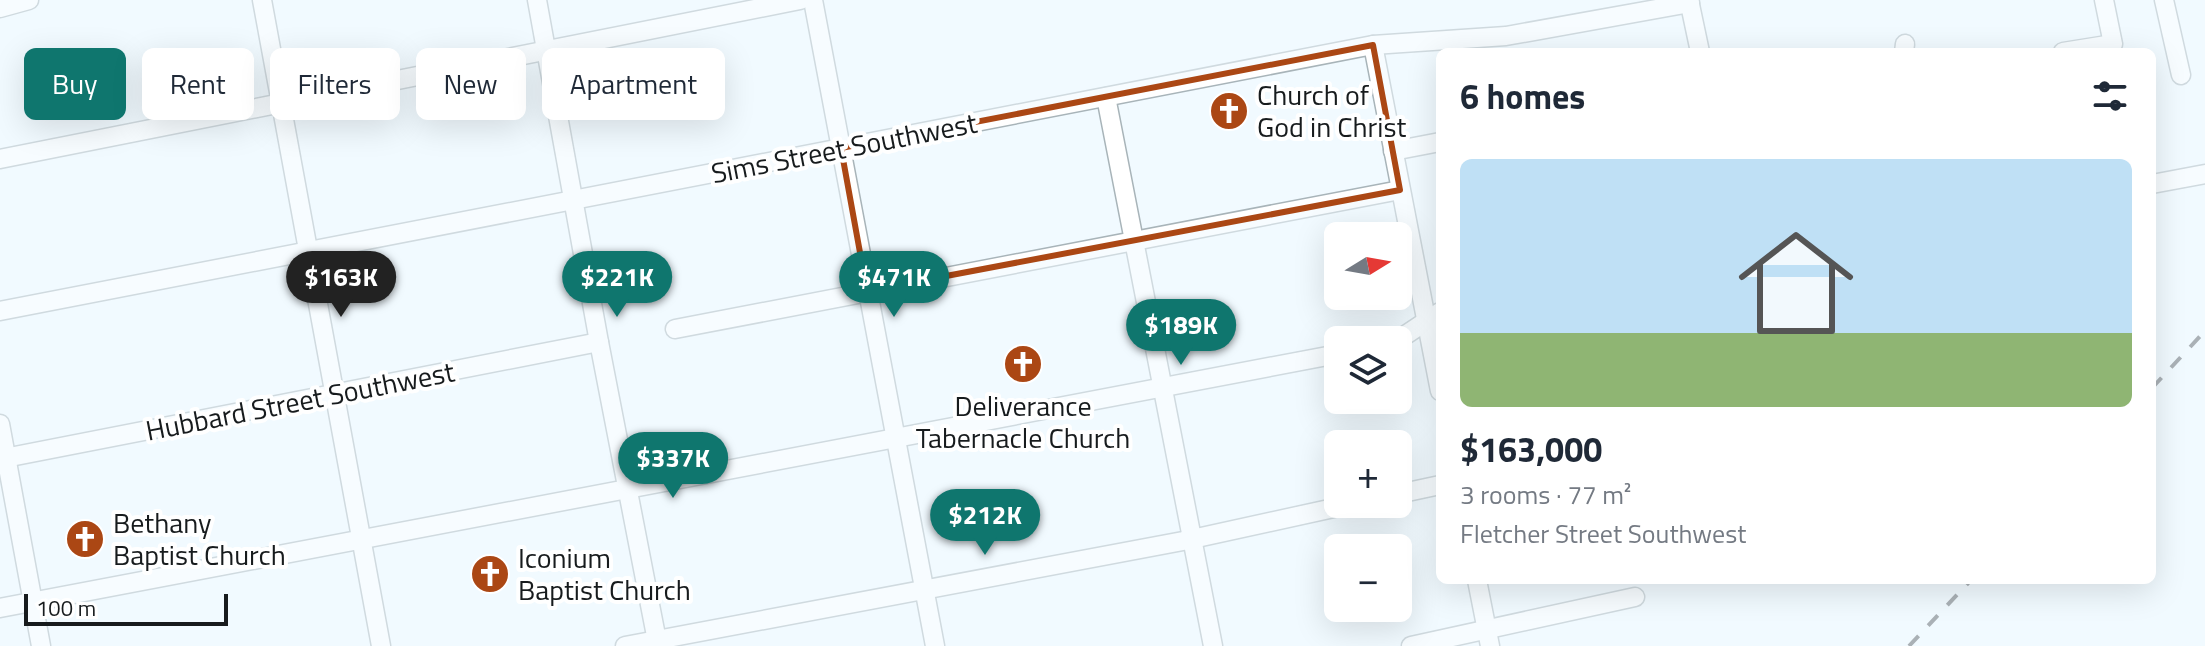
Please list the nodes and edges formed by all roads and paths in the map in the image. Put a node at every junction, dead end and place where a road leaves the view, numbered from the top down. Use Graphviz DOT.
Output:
graph roads {
  1 [pos="29,0"];
  2 [pos="262,0"];
  3 [pos="537,0"];
  4 [pos="800,0"];
  5 [pos="813,0"];
  6 [pos="2104,0"];
  7 [pos="2164,0"];
  8 [pos="1689,1"];
  9 [pos="0,8"];
  10 [pos="1373,45"];
  11 [pos="271,48"];
  12 [pos="545,48"];
  13 [pos="561,48"];
  14 [pos="1699,48"];
  15 [pos="2114,48"];
  16 [pos="542,52"];
  17 [pos="2181,75"];
  18 [pos="400,80"];
  19 [pos="1106,97"];
  20 [pos="270,106"];
  21 [pos="284,120"];
  22 [pos="558,120"];
  23 [pos="1436,143"];
  24 [pos="841,148"];
  25 [pos="1393,151"];
  26 [pos="0,159"];
  27 [pos="2205,174"];
  28 [pos="2156,183"];
  29 [pos="1400,190"];
  30 [pos="573,201"];
  31 [pos="1135,241"];
  32 [pos="308,252"];
  33 [pos="867,291"];
  34 [pos="0,311"];
  35 [pos="1433,316"];
  36 [pos="675,329"];
  37 [pos="1412,330"];
  38 [pos="599,342"];
  39 [pos="1436,348"];
  40 [pos="1324,357"];
  41 [pos="1163,386"];
  42 [pos="334,394"];
  43 [pos="0,424"];
  44 [pos="894,437"];
  45 [pos="3,458"];
  46 [pos="1436,486"];
  47 [pos="628,487"];
  48 [pos="1412,491"];
  49 [pos="1324,510"];
  50 [pos="1193,538"];
  51 [pos="361,540"];
  52 [pos="1478,584"];
  53 [pos="924,589"];
  54 [pos="1635,597"];
  55 [pos="33,602"];
  56 [pos="0,608"];
  57 [pos="1488,638"];
  58 [pos="658,643"];
  59 [pos="41,646"];
  60 [pos="381,646"];
  61 [pos="625,646"];
  62 [pos="935,646"];
  63 [pos="1213,646"];
  64 [pos="1411,646"];
  1 -- 9 [label="street"];
  2 -- 11 [label="street"];
  3 -- 12 [label="street"];
  4 -- 13 [label="street"];
  5 -- 24 [label="street"];
  6 -- 15 [label="street"];
  7 -- 17 [label="street"];
  8 -- 10 [label="street, Sims Street Southwest"];
  8 -- 14 [label="street"];
  10 -- 19 [label="street, Sims Street Southwest"];
  10 -- 25 [label="street"];
  16 -- 18 [label="street"];
  19 -- 24 [label="street, Sims Street Southwest"];
  19 -- 31 [label="street"];
  20 -- 26 [label="street"];
  21 -- 32 [label="street"];
  22 -- 30 [label="street"];
  23 -- 25 [label="street"];
  24 -- 30 [label="street, Sims Street Southwest"];
  24 -- 33 [label="street"];
  25 -- 29 [label="street"];
  27 -- 28 [label="street"];
  29 -- 31 [label="street"];
  29 -- 35 [label="street"];
  30 -- 32 [label="street, Sims Street Southwest"];
  30 -- 38 [label="street"];
  31 -- 33 [label="street"];
  31 -- 41 [label="street"];
  32 -- 34 [label="street, Sims Street Southwest"];
  32 -- 42 [label="street"];
  33 -- 36 [label="street"];
  33 -- 44 [label="street"];
  35 -- 37 [label="street"];
  35 -- 39 [label="street"];
  38 -- 42 [label="street, Hubbard Street Southwest"];
  38 -- 47 [label="street"];
  40 -- 41 [label="street"];
  41 -- 44 [label="street"];
  41 -- 50 [label="street"];
  42 -- 45 [label="street, Hubbard Street Southwest"];
  42 -- 51 [label="street"];
  43 -- 45 [label="street"];
  44 -- 47 [label="street"];
  44 -- 53 [label="street"];
  45 -- 55 [label="street"];
  46 -- 48 [label="street"];
  47 -- 51 [label="street"];
  47 -- 58 [label="street"];
  49 -- 50 [label="street"];
  50 -- 53 [label="street"];
  50 -- 63 [label="street"];
  51 -- 55 [label="street"];
  51 -- 60 [label="street"];
  52 -- 57 [label="street"];
  53 -- 58 [label="street"];
  53 -- 62 [label="street"];
  54 -- 57 [label="street"];
  55 -- 56 [label="street"];
  55 -- 59 [label="street"];
  57 -- 64 [label="street"];
  58 -- 61 [label="street"];
}
